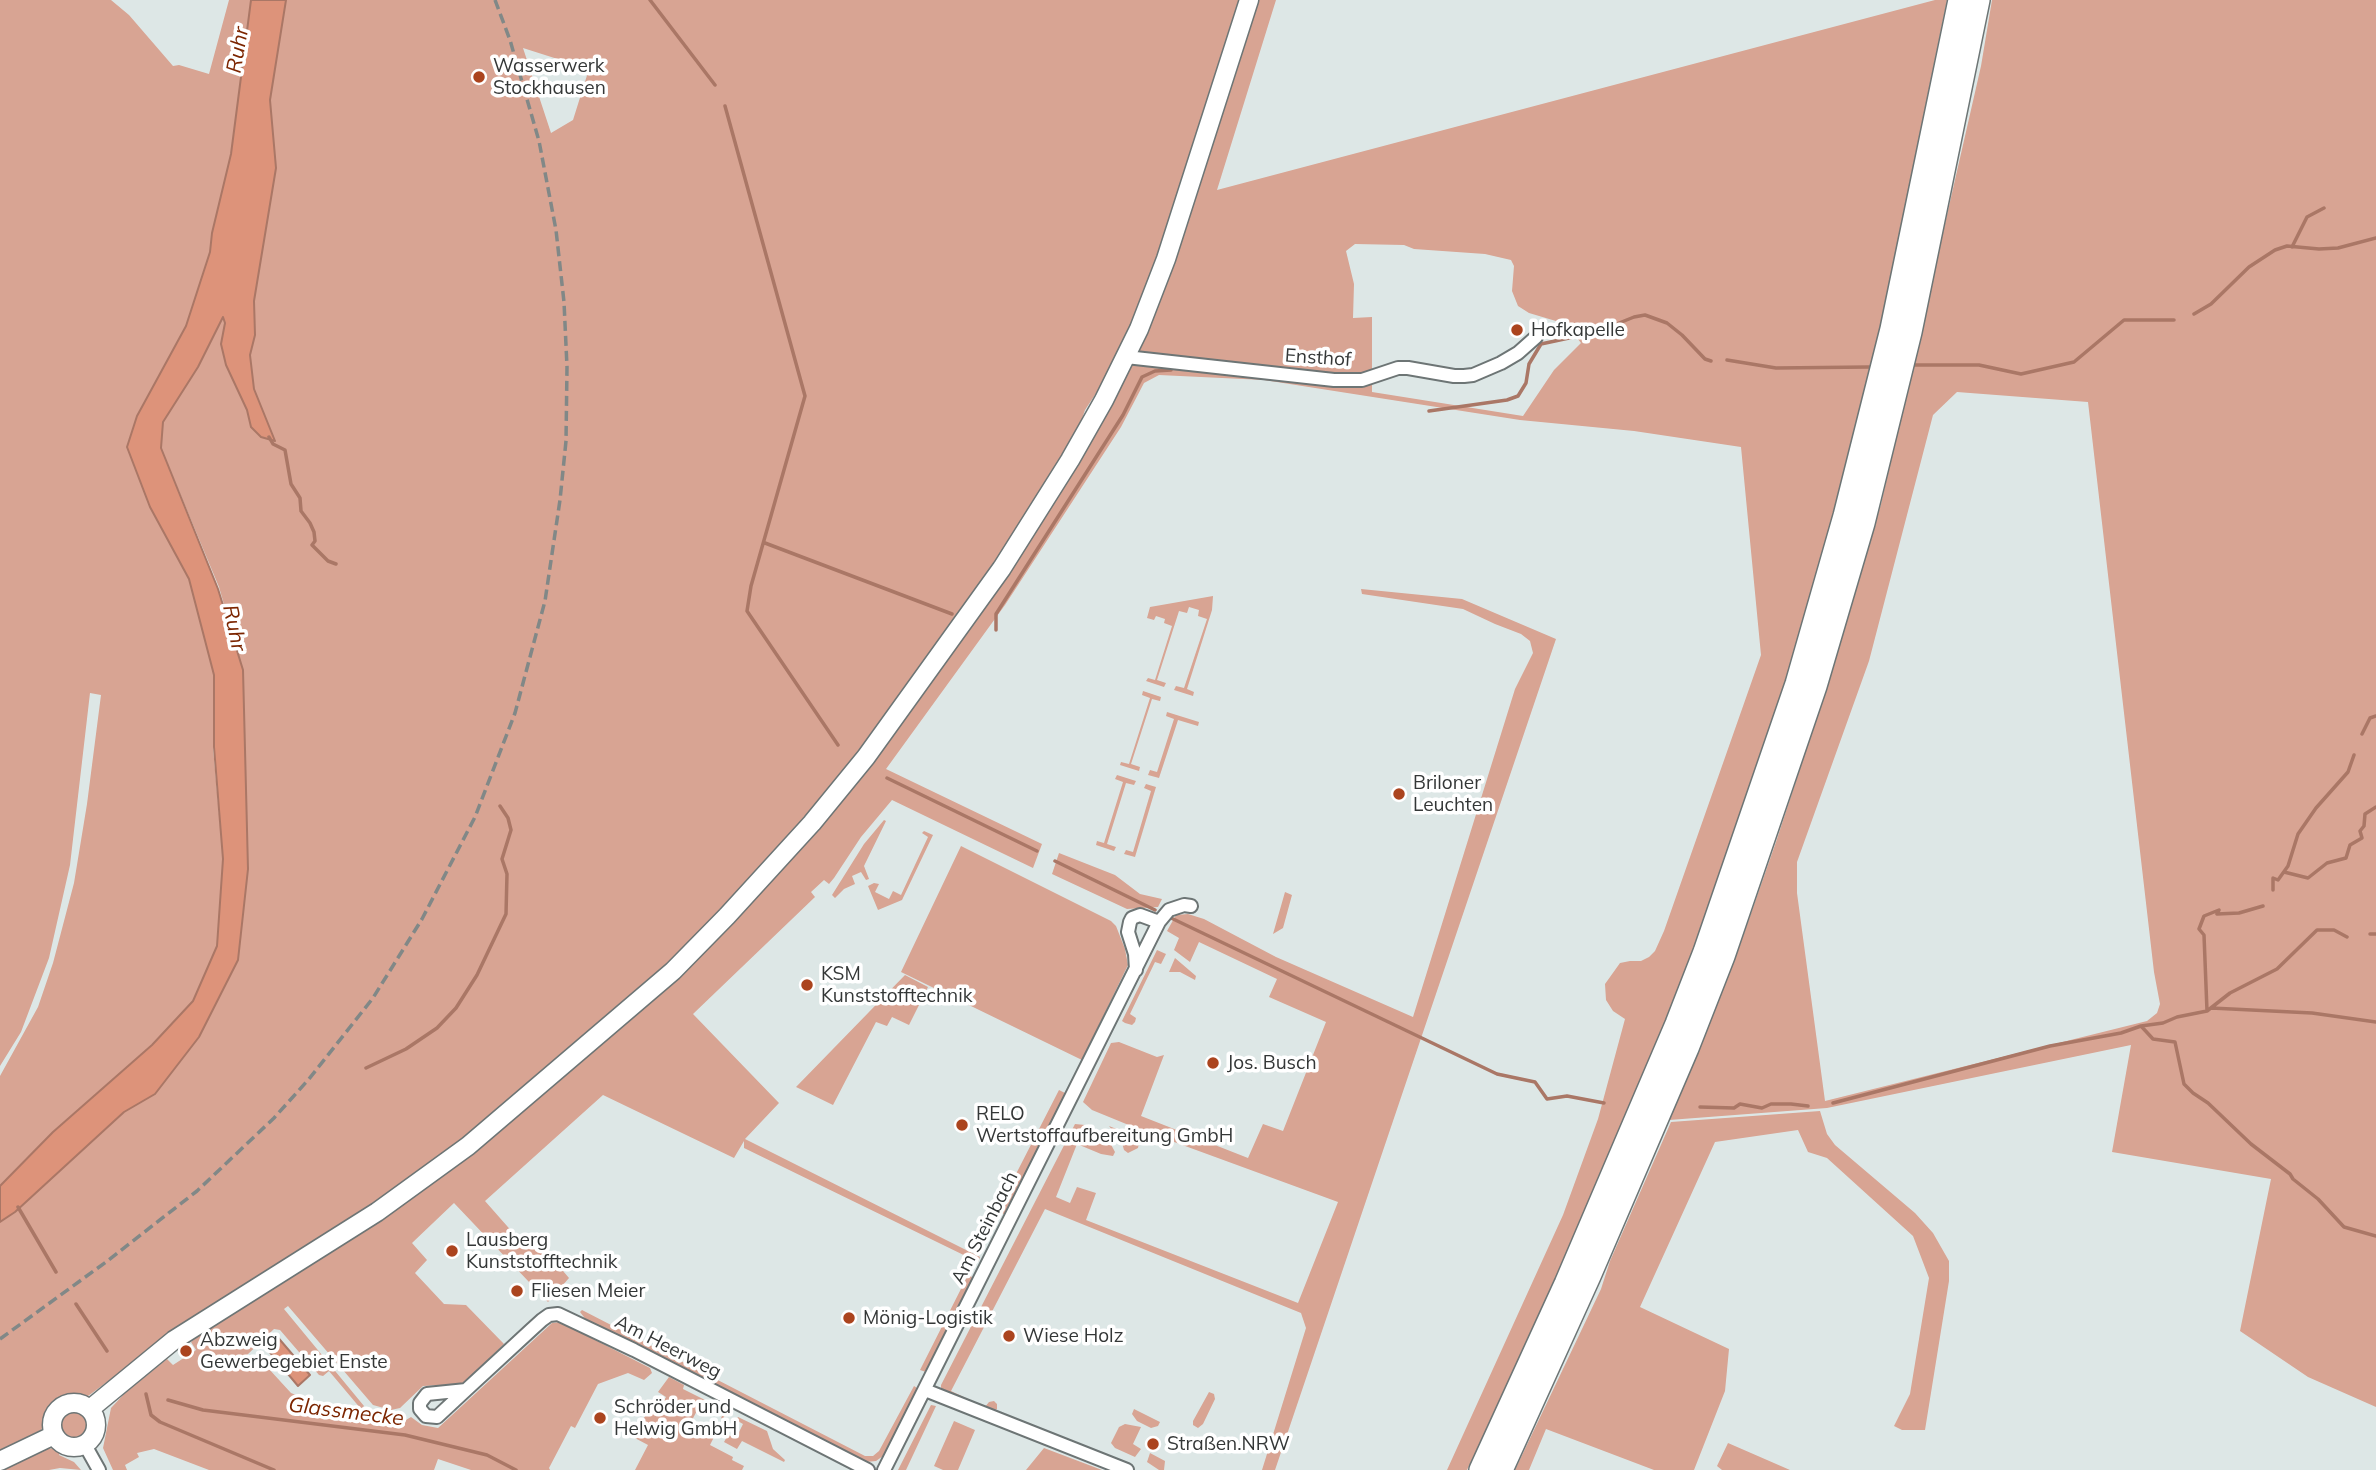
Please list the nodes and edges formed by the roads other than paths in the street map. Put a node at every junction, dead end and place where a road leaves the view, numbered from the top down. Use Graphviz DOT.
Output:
graph roads {
  1 [pos="1249,0"];
  2 [pos="1960,0"];
  3 [pos="1978,0"];
  4 [pos="1536,337"];
  5 [pos="1126,358"];
  6 [pos="1191,906"];
  7 [pos="1159,922"];
  8 [pos="1136,970"];
  9 [pos="1682,1036"];
  10 [pos="466,1390"];
  11 [pos="925,1390"];
  12 [pos="90,1409"];
  13 [pos="54,1435"];
  14 [pos="85,1445"];
  15 [pos="0,1461"];
  16 [pos="99,1470"];
  17 [pos="868,1470"];
  18 [pos="884,1470"];
  19 [pos="1128,1470"];
  20 [pos="1481,1470"];
  21 [pos="1501,1470"];
  1 -- 5 [label="main road"];
  2 -- 9 [label="highway"];
  3 -- 9 [label="highway"];
  4 -- 5 [label="street, Ensthof"];
  5 -- 12 [label="main road"];
  6 -- 7 [label="street"];
  7 -- 8 [label="street, Am Steinbach"];
  7 -- 8 [label="street"];
  8 -- 11 [label="street, Am Steinbach"];
  9 -- 20 [label="highway"];
  9 -- 21 [label="highway"];
  10 -- 17 [label="street, Am Heerweg"];
  11 -- 18 [label="street, Am Steinbach"];
  11 -- 19 [label="street"];
  12 -- 13 [label="main road"];
  12 -- 14 [label="main road"];
  13 -- 14 [label="main road"];
  13 -- 15 [label="main road"];
  14 -- 16 [label="street"];
}
